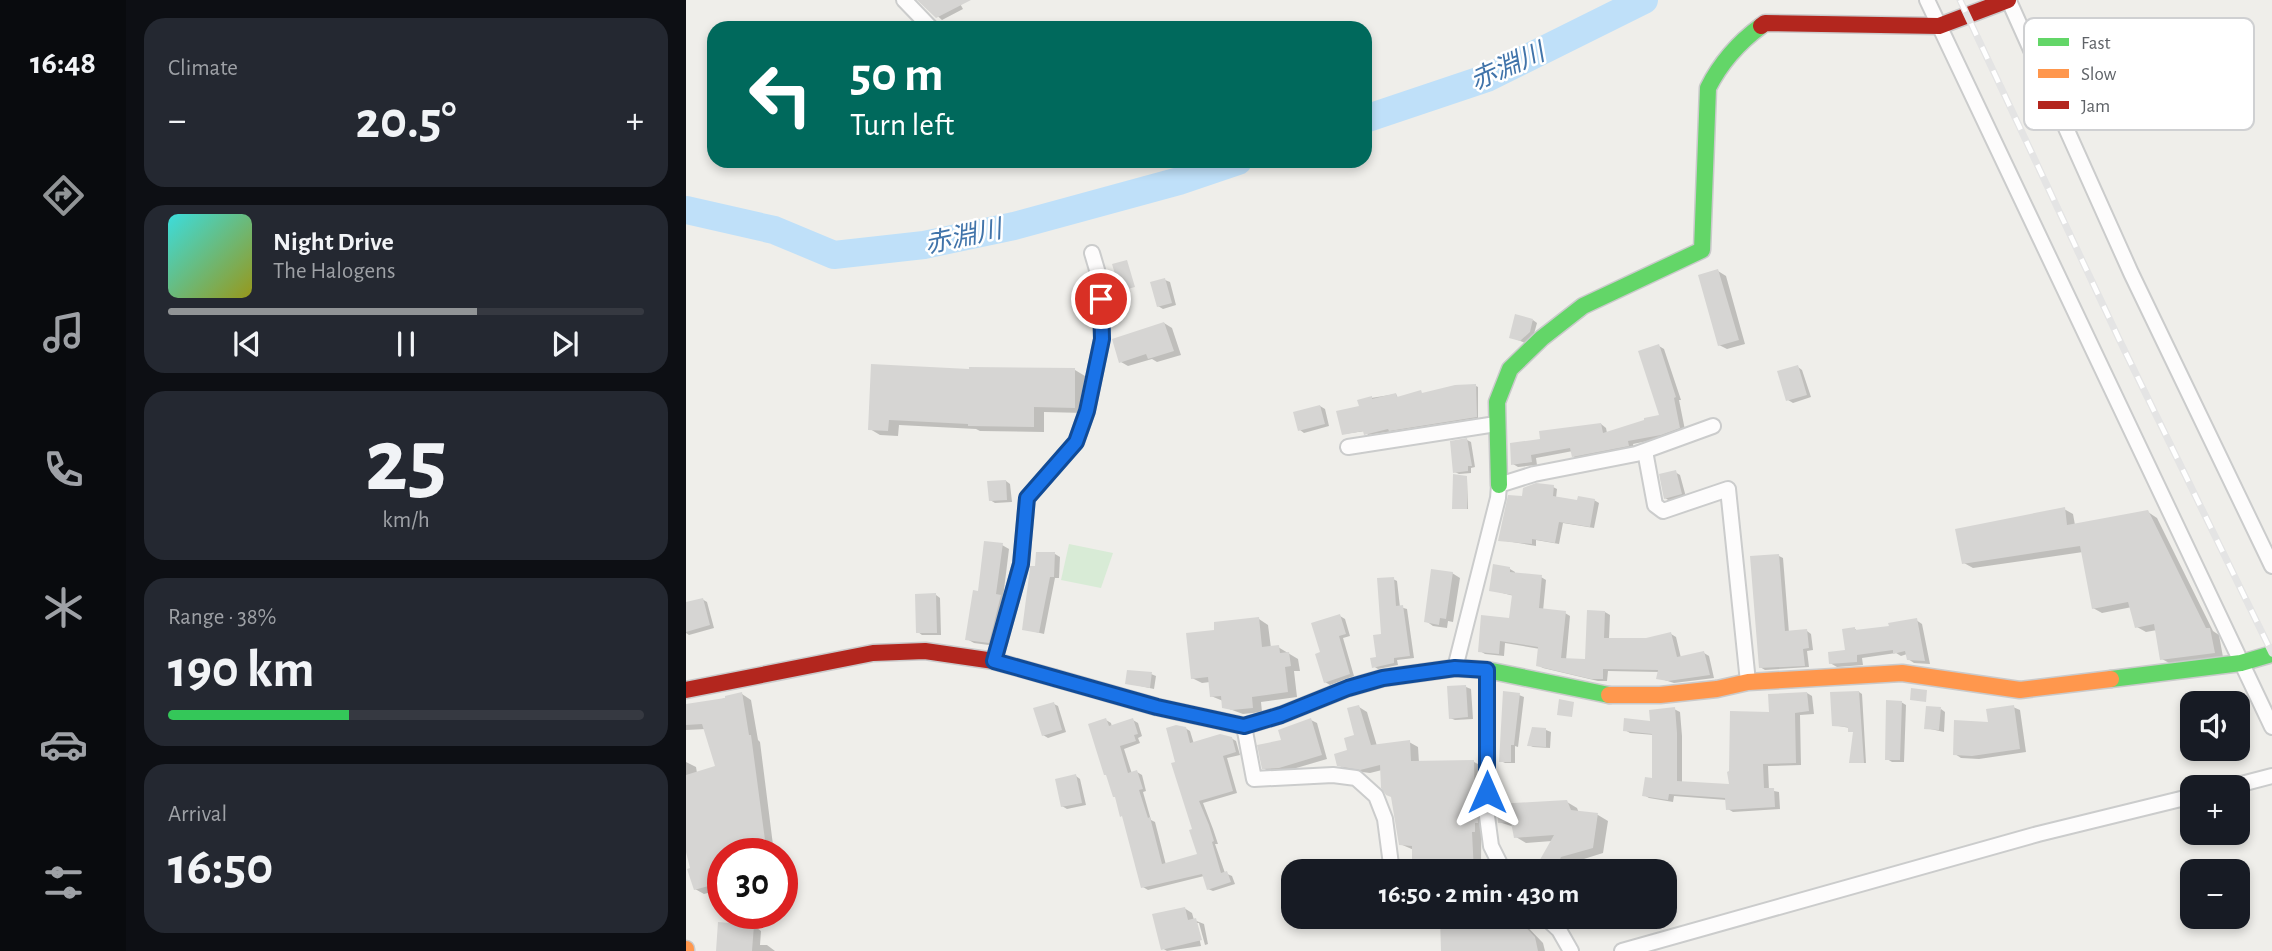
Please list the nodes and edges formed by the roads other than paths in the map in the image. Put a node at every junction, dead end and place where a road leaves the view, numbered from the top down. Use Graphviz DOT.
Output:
graph roads {
  1 [pos="904,0"];
  2 [pos="1927,0"];
  3 [pos="2009,1"];
  4 [pos="924,21"];
  5 [pos="1939,26"];
  6 [pos="2024,34"];
  7 [pos="2067,130"];
  8 [pos="1092,253"];
  9 [pos="1496,424"];
  10 [pos="1713,426"];
  11 [pos="1348,447"];
  12 [pos="1646,451"];
  13 [pos="1499,485"];
  14 [pos="2272,566"];
  15 [pos="2272,653"];
  16 [pos="994,661"];
  17 [pos="2241,663"];
  18 [pos="1455,668"];
  19 [pos="1487,670"];
  20 [pos="1748,682"];
  21 [pos="686,690"];
  22 [pos="1244,726"];
  23 [pos="2272,727"];
  24 [pos="2272,776"];
  25 [pos="2250,782"];
  26 [pos="2180,799"];
  27 [pos="1390,859"];
  28 [pos="1498,859"];
  29 [pos="1558,929"];
  30 [pos="1571,951"];
  31 [pos="1622,951"];
  1 -- 4 [label="street"];
  2 -- 5 [label="street"];
  3 -- 5 [label="street"];
  3 -- 6 [label="street"];
  5 -- 9 [label="street"];
  5 -- 17 [label="street"];
  7 -- 14 [label="street"];
  8 -- 16 [label="street"];
  9 -- 11 [label="street"];
  9 -- 13 [label="street"];
  10 -- 12 [label="street"];
  12 -- 13 [label="street"];
  12 -- 20 [label="street"];
  13 -- 18 [label="street"];
  15 -- 17 [label="street"];
  16 -- 21 [label="street"];
  16 -- 22 [label="street"];
  17 -- 20 [label="street"];
  17 -- 23 [label="street"];
  18 -- 19 [label="street"];
  18 -- 22 [label="street"];
  19 -- 20 [label="street"];
  19 -- 28 [label="street"];
  22 -- 27 [label="street"];
  24 -- 25 [label="street"];
  26 -- 31 [label="street"];
  29 -- 30 [label="street"];
}
